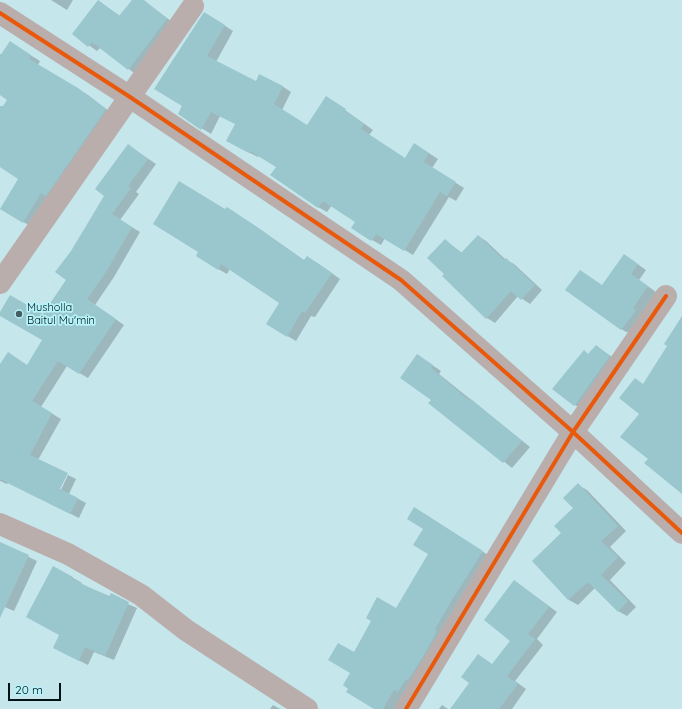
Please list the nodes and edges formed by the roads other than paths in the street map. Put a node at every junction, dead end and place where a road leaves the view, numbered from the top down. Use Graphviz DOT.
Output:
graph roads {
  1 [pos="193,6"];
  2 [pos="0,13"];
  3 [pos="130,97"];
  4 [pos="0,283"];
  5 [pos="666,296"];
  6 [pos="573,432"];
  7 [pos="0,524"];
  8 [pos="682,533"];
  9 [pos="307,709"];
  10 [pos="406,709"];
  1 -- 3 [label="street"];
  2 -- 3 [label="street"];
  3 -- 4 [label="street"];
  3 -- 6 [label="street"];
  5 -- 6 [label="street"];
  6 -- 8 [label="street"];
  6 -- 10 [label="street"];
  7 -- 9 [label="street"];
}
